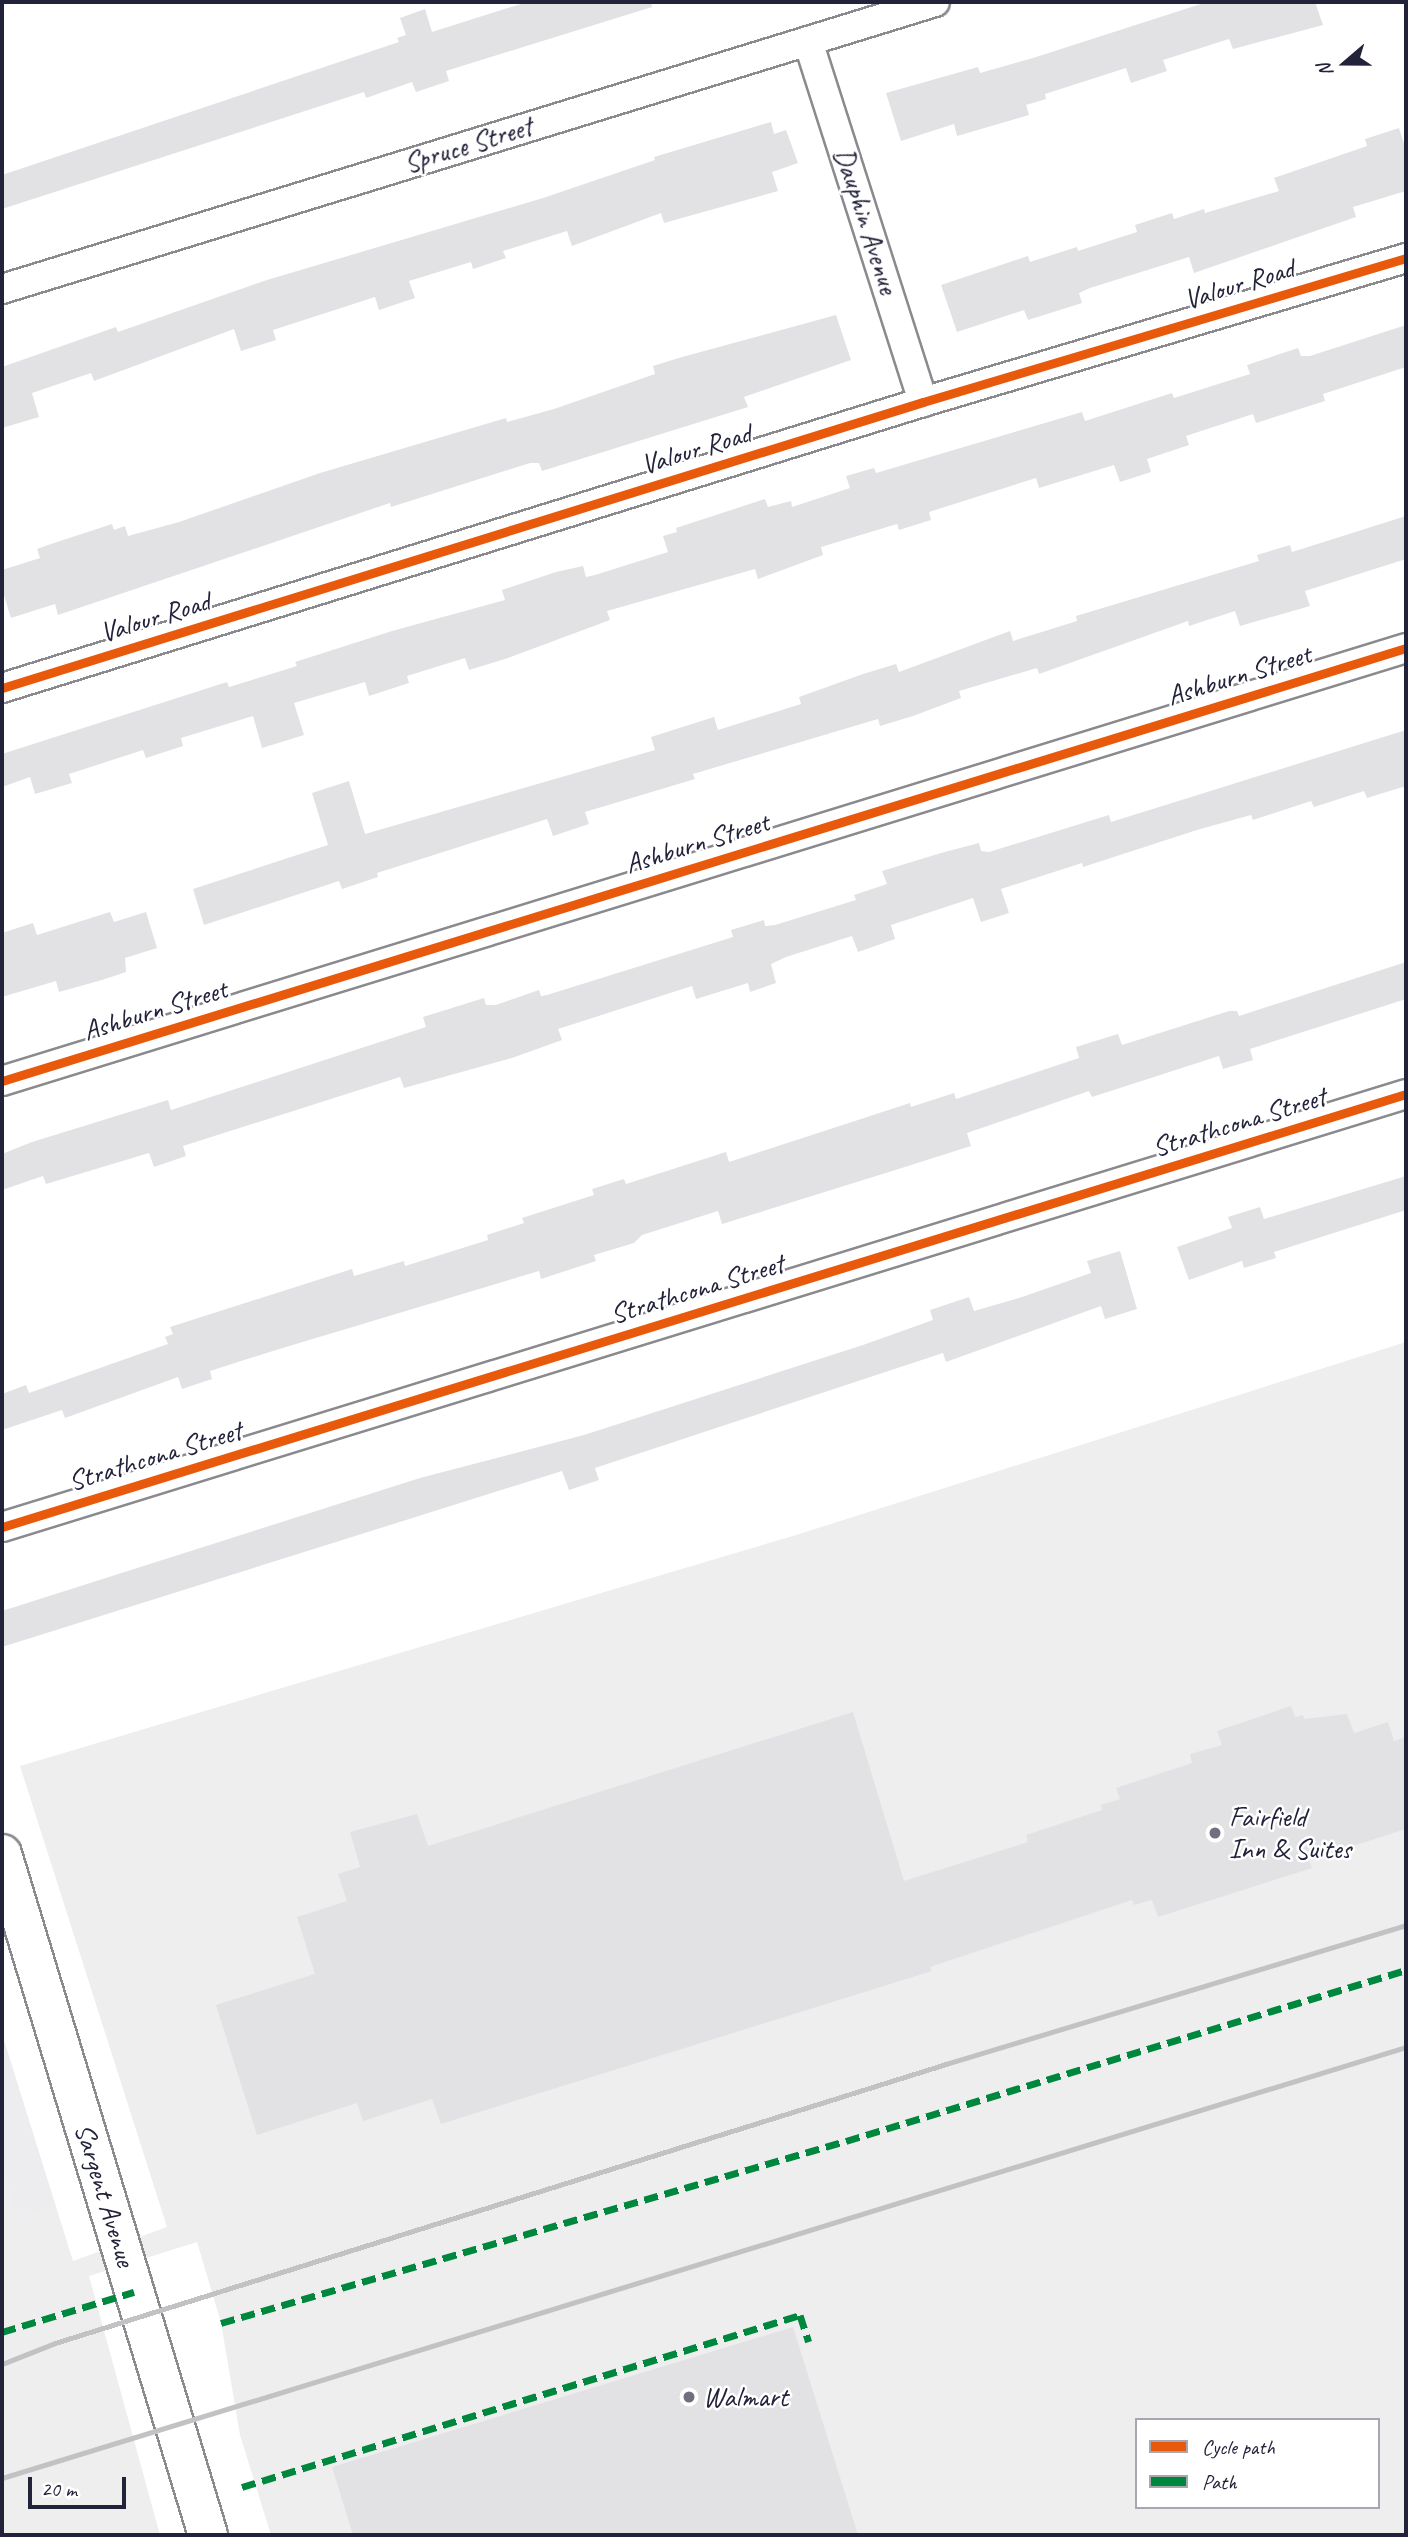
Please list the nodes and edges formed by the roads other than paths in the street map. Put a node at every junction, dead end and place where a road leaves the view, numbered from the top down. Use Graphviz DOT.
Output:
graph roads {
  1 [pos="935,2"];
  2 [pos="808,41"];
  3 [pos="1406,258"];
  4 [pos="2,289"];
  5 [pos="923,402"];
  6 [pos="1406,648"];
  7 [pos="2,688"];
  8 [pos="2,1081"];
  9 [pos="1406,1094"];
  10 [pos="2,1527"];
  11 [pos="2,1854"];
  12 [pos="208,2535"];
  1 -- 2 [label="street, Spruce Street"];
  2 -- 4 [label="street, Spruce Street"];
  2 -- 5 [label="street, Dauphin Avenue"];
  3 -- 5 [label="street, Valour Road"];
  5 -- 7 [label="street, Valour Road"];
  6 -- 8 [label="street, Ashburn Street"];
  9 -- 10 [label="street, Strathcona Street"];
  11 -- 12 [label="main road, Sargent Avenue"];
}
